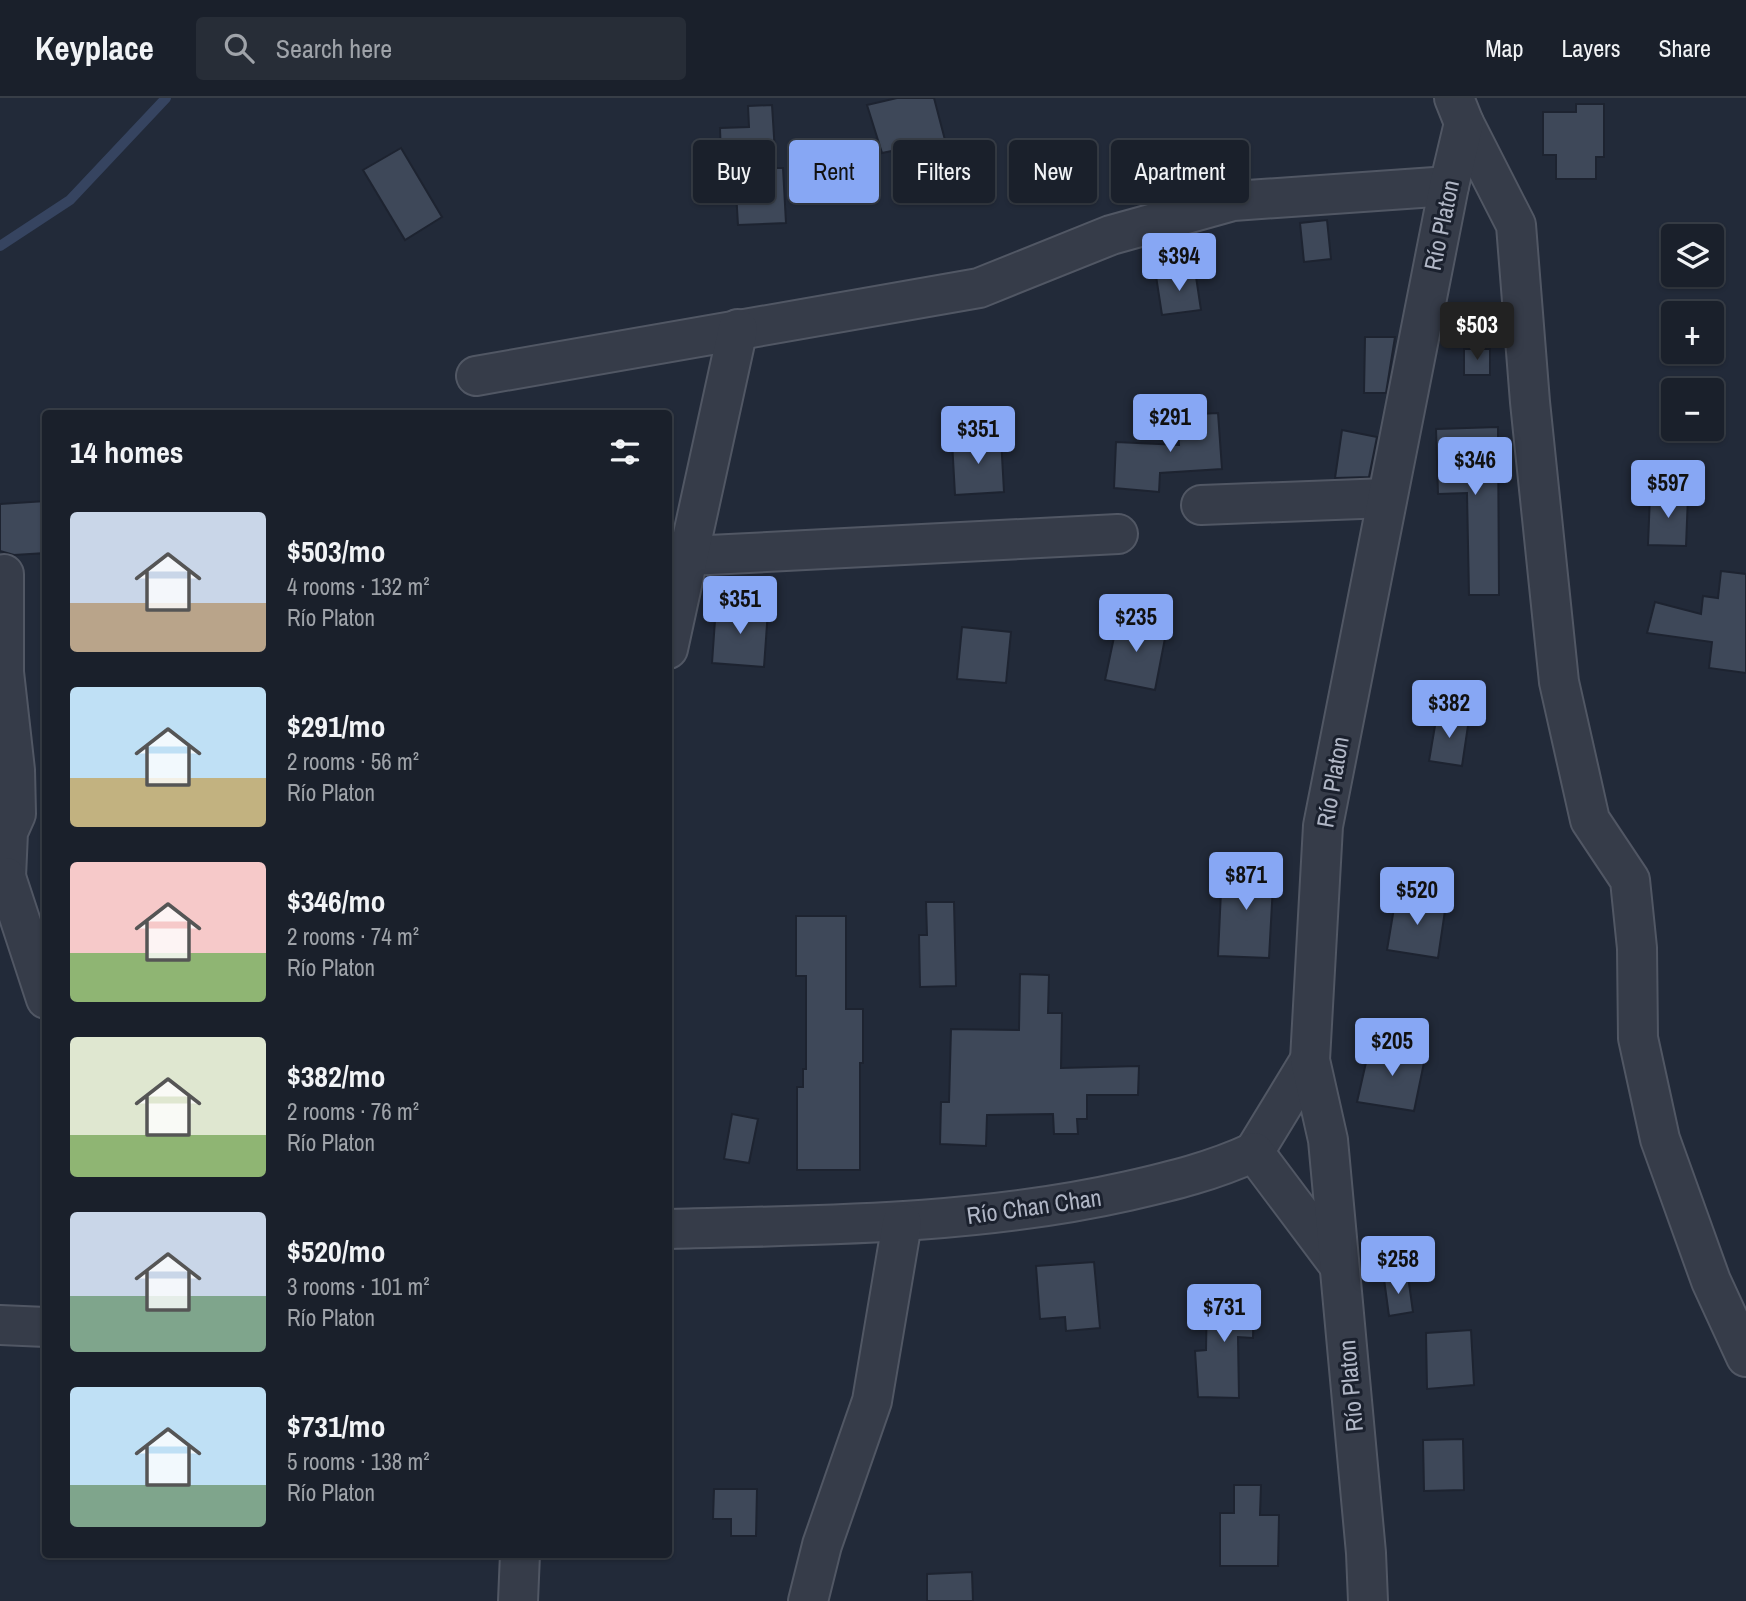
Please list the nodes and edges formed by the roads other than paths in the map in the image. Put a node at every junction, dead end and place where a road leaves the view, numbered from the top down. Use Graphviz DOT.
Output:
graph roads {
  1 [pos="1459,111"];
  2 [pos="1449,186"];
  3 [pos="738,329"];
  4 [pos="476,376"];
  5 [pos="1387,498"];
  6 [pos="1201,505"];
  7 [pos="1118,534"];
  8 [pos="689,556"];
  9 [pos="4,574"];
  10 [pos="672,631"];
  11 [pos="4,832"];
  12 [pos="3,877"];
  13 [pos="42,988"];
  14 [pos="1310,1060"];
  15 [pos="1254,1152"];
  16 [pos="902,1223"];
  17 [pos="672,1229"];
  18 [pos="1338,1264"];
  19 [pos="0,1325"];
  20 [pos="42,1327"];
  21 [pos="1746,1357"];
  22 [pos="520,1558"];
  23 [pos="517,1601"];
  24 [pos="808,1601"];
  25 [pos="1368,1601"];
  1 -- 2 [label="street, Río Platon"];
  1 -- 21 [label="street"];
  2 -- 3 [label="street"];
  2 -- 5 [label="street, Río Platon"];
  3 -- 4 [label="street"];
  3 -- 8 [label="street"];
  5 -- 6 [label="street"];
  5 -- 14 [label="street, Río Platon"];
  7 -- 8 [label="street"];
  8 -- 10 [label="street"];
  9 -- 11 [label="street"];
  11 -- 12 [label="street"];
  12 -- 13 [label="street"];
  14 -- 15 [label="street"];
  14 -- 18 [label="street, Río Platon"];
  15 -- 16 [label="street, Río Chan Chan"];
  15 -- 18 [label="street"];
  16 -- 17 [label="street, Río Chan Chan"];
  16 -- 24 [label="street"];
  18 -- 25 [label="street, Río Platon"];
  19 -- 20 [label="street"];
  22 -- 23 [label="street"];
}
